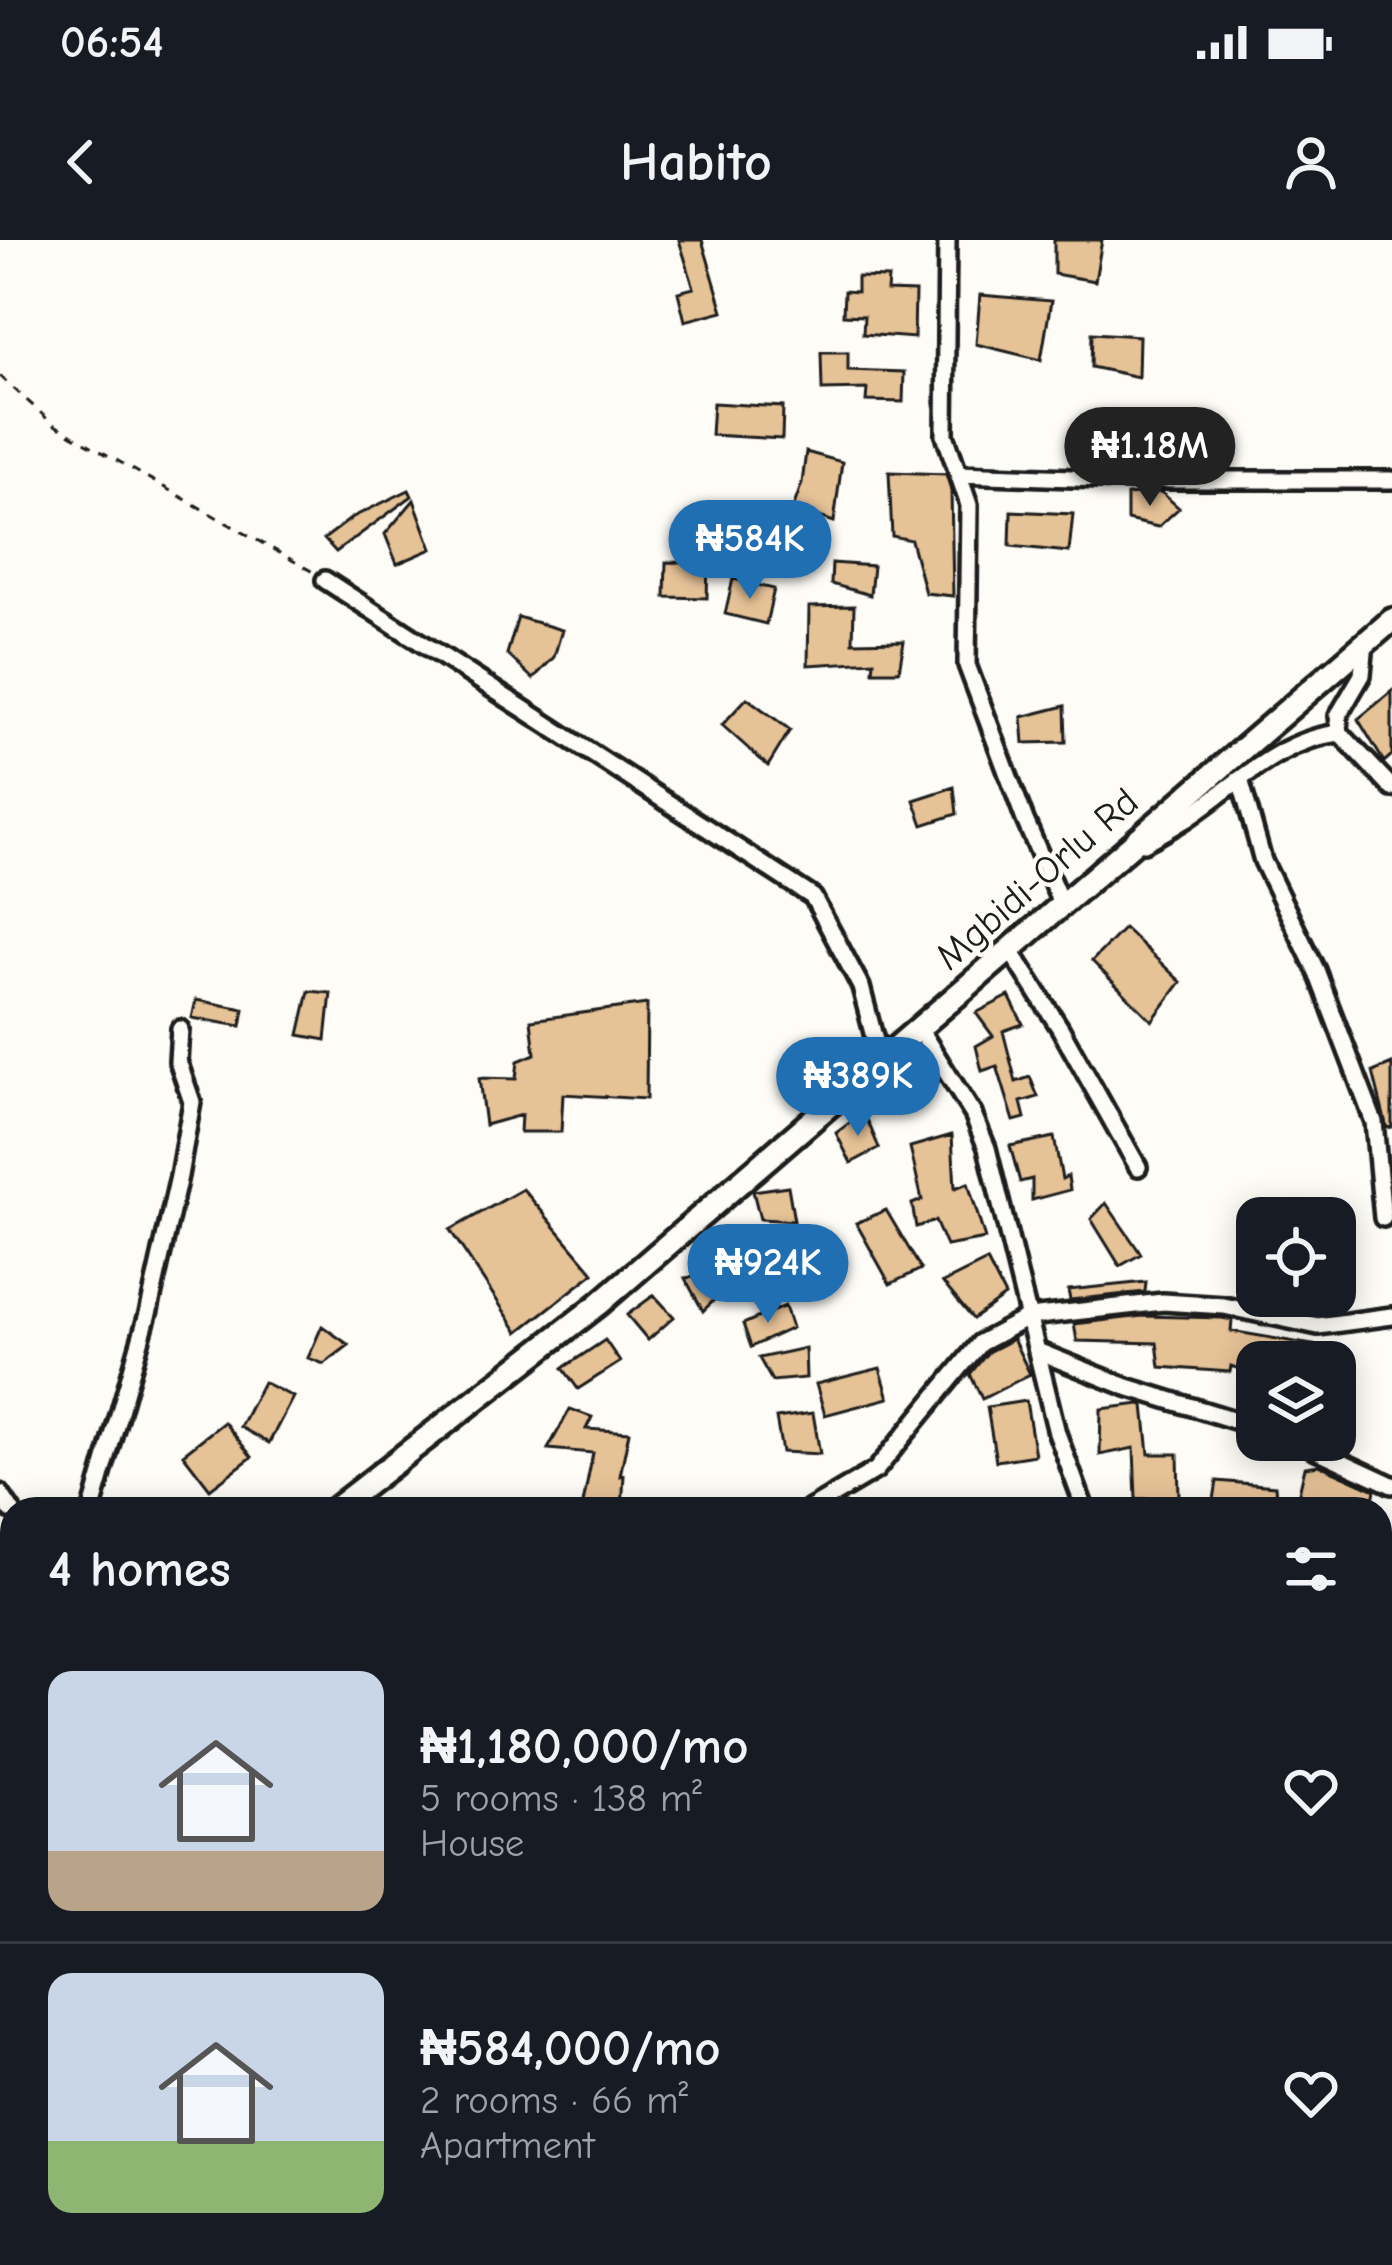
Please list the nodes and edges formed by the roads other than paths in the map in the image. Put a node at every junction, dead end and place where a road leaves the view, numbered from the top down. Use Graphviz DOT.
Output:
graph roads {
  1 [pos="947,240"];
  2 [pos="958,474"];
  3 [pos="1392,480"];
  4 [pos="325,580"];
  5 [pos="1392,620"];
  6 [pos="1365,642"];
  7 [pos="1340,733"];
  8 [pos="1240,779"];
  9 [pos="1392,788"];
  10 [pos="1106,866"];
  11 [pos="1061,903"];
  12 [pos="1010,948"];
  13 [pos="918,1027"];
  14 [pos="180,1029"];
  15 [pos="880,1060"];
  16 [pos="1138,1167"];
  17 [pos="1383,1218"];
  18 [pos="1392,1316"];
  19 [pos="1029,1317"];
  20 [pos="1037,1352"];
  21 [pos="1236,1421"];
  22 [pos="1340,1461"];
  23 [pos="1392,1485"];
  24 [pos="95,1497"];
  25 [pos="350,1497"];
  26 [pos="830,1497"];
  27 [pos="1081,1497"];
  1 -- 2 [label="street"];
  2 -- 3 [label="street"];
  2 -- 11 [label="street"];
  4 -- 15 [label="street"];
  5 -- 6 [label="main road, Mgbidi-Orlu Rd"];
  6 -- 7 [label="street"];
  6 -- 10 [label="main road, Mgbidi-Orlu Rd"];
  7 -- 8 [label="street"];
  7 -- 9 [label="street"];
  8 -- 10 [label="street"];
  8 -- 17 [label="street"];
  10 -- 11 [label="main road, Mgbidi-Orlu Rd"];
  11 -- 12 [label="main road, Mgbidi-Orlu Rd"];
  12 -- 13 [label="main road, Mgbidi-Orlu Rd"];
  12 -- 16 [label="street"];
  13 -- 15 [label="main road, Mgbidi-Orlu Rd"];
  13 -- 19 [label="street"];
  14 -- 24 [label="street"];
  15 -- 25 [label="main road, Mgbidi-Orlu Rd"];
  18 -- 19 [label="street"];
  19 -- 20 [label="street"];
  19 -- 26 [label="street"];
  20 -- 21 [label="street"];
  20 -- 27 [label="street"];
  22 -- 23 [label="street"];
}
